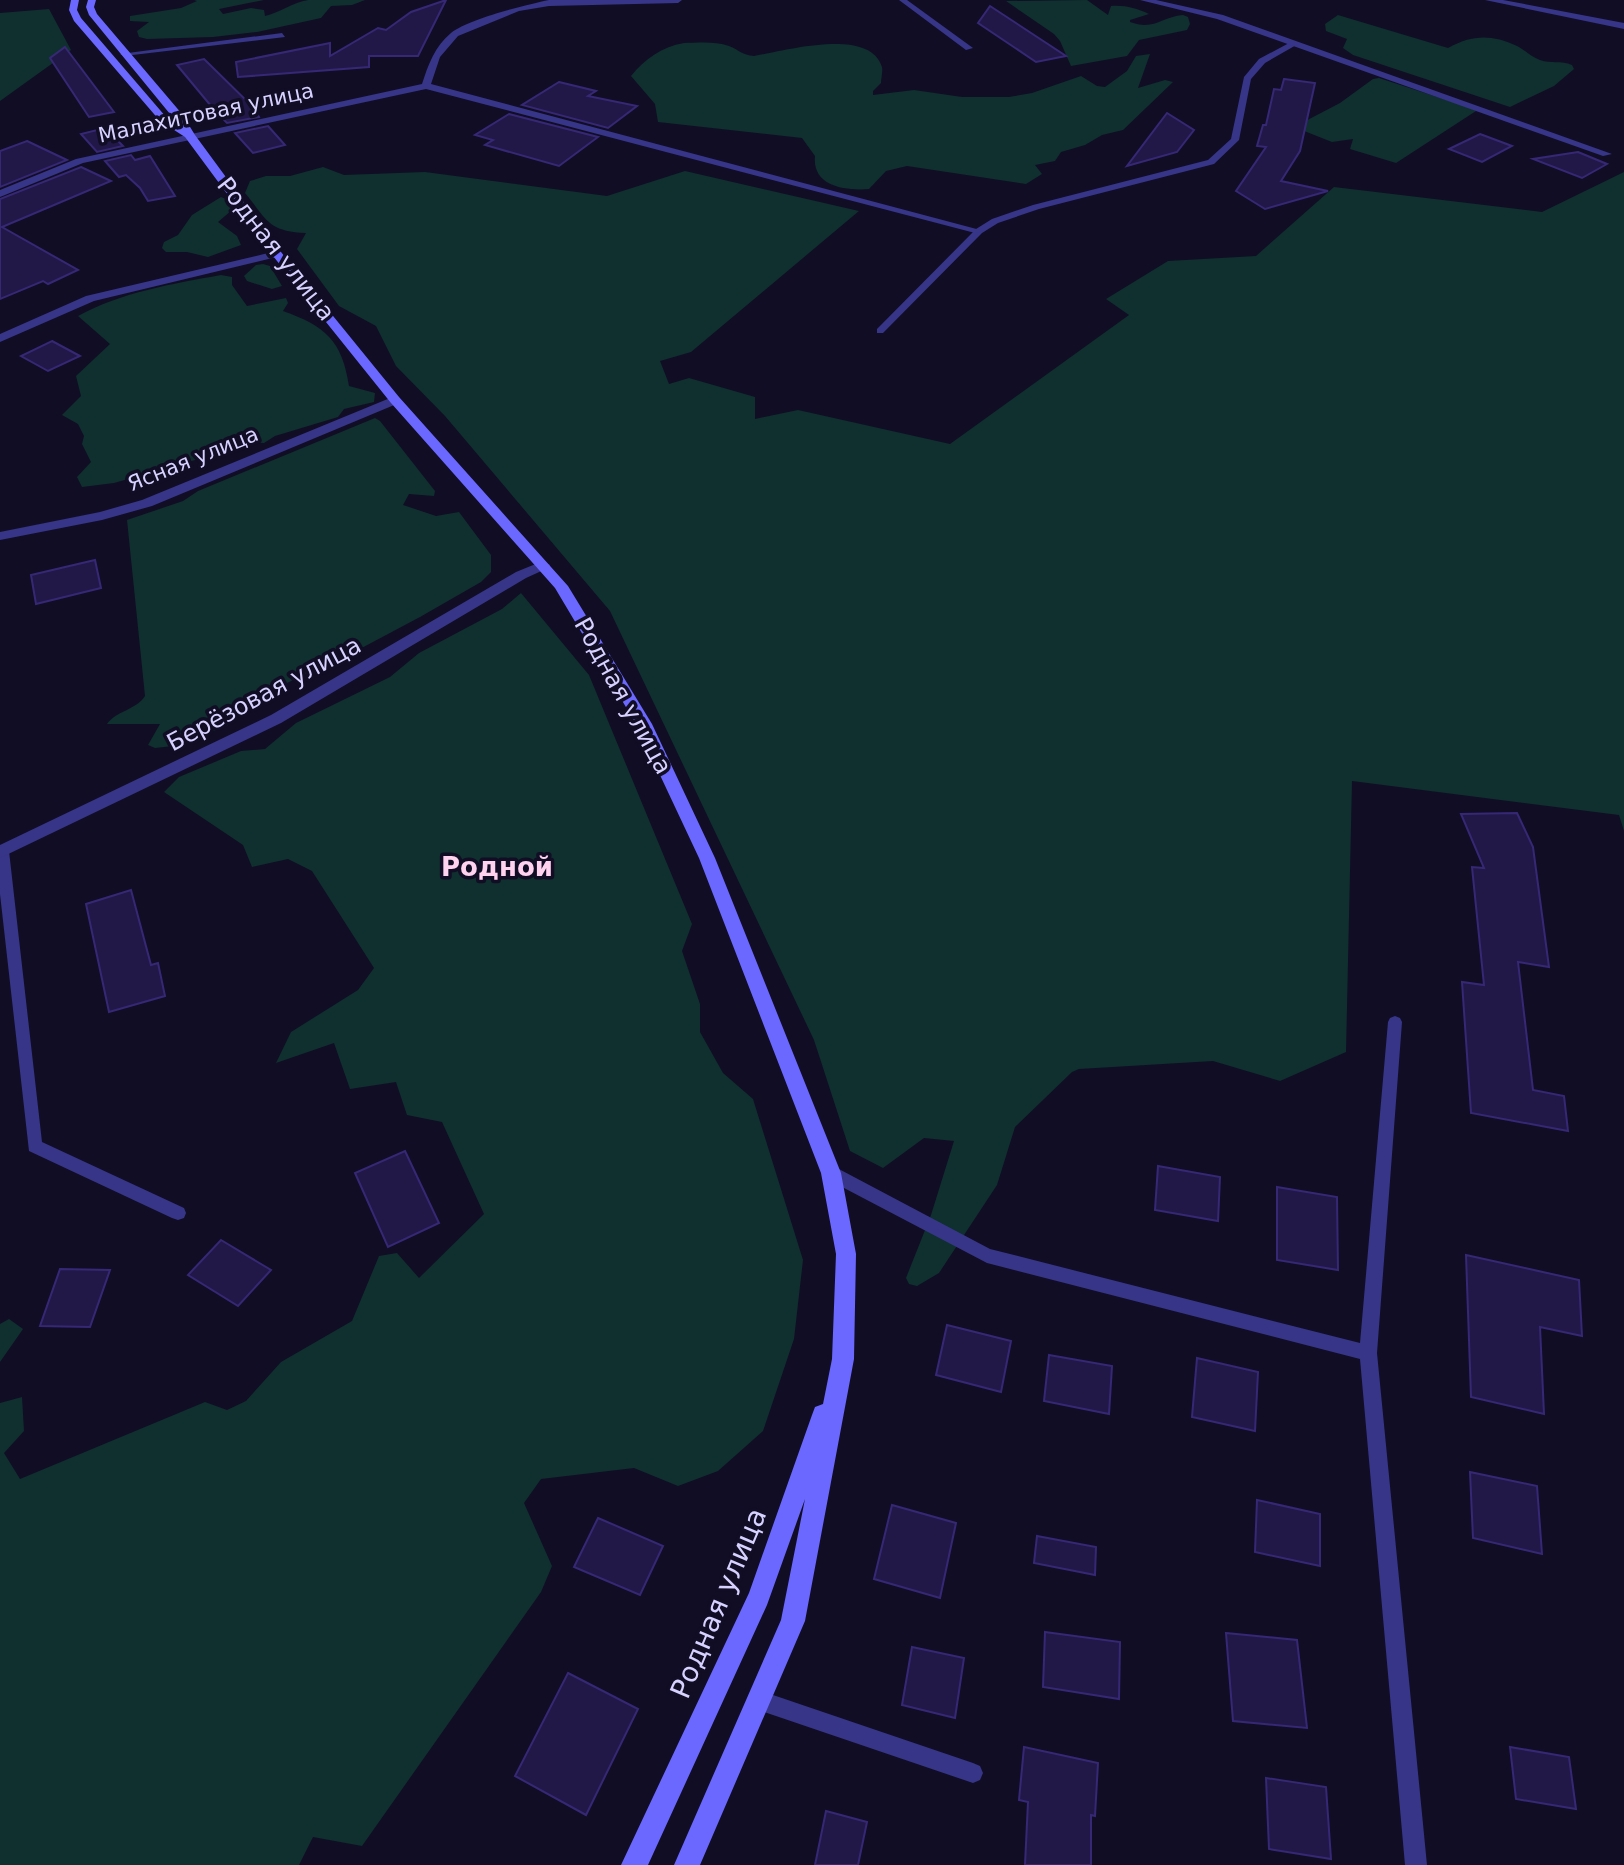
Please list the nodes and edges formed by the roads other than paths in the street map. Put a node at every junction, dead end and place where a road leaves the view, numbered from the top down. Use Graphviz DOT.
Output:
graph roads {
  1 [pos="75,0"];
  2 [pos="92,0"];
  3 [pos="678,0"];
  4 [pos="902,0"];
  5 [pos="1144,0"];
  6 [pos="1489,0"];
  7 [pos="1624,26"];
  8 [pos="282,35"];
  9 [pos="1294,44"];
  10 [pos="969,48"];
  11 [pos="124,54"];
  12 [pos="426,86"];
  13 [pos="190,136"];
  14 [pos="1607,154"];
  15 [pos="0,194"];
  16 [pos="979,231"];
  17 [pos="277,254"];
  18 [pos="880,331"];
  19 [pos="0,338"];
  20 [pos="396,400"];
  21 [pos="0,536"];
  22 [pos="543,565"];
  23 [pos="1,851"];
  24 [pos="1395,1022"];
  25 [pos="831,1173"];
  26 [pos="178,1213"];
  27 [pos="1368,1353"];
  28 [pos="843,1359"];
  29 [pos="758,1700"];
  30 [pos="973,1773"];
  31 [pos="634,1865"];
  32 [pos="687,1865"];
  33 [pos="1416,1865"];
  1 -- 13 [label="street, Родная улица"];
  2 -- 11 [label="street, Родная улица"];
  3 -- 12 [label="street"];
  4 -- 10 [label="lane"];
  5 -- 9 [label="street"];
  6 -- 7 [label="street"];
  8 -- 11 [label="lane"];
  9 -- 14 [label="street"];
  9 -- 16 [label="lane"];
  11 -- 13 [label="street, Родная улица"];
  12 -- 13 [label="street, Малахитовая улица"];
  12 -- 16 [label="street"];
  13 -- 15 [label="street, Малахитовая улица"];
  13 -- 17 [label="street, Родная улица"];
  16 -- 18 [label="lane"];
  17 -- 19 [label="street"];
  17 -- 20 [label="street, Родная улица"];
  20 -- 21 [label="street, Ясная улица"];
  20 -- 22 [label="street, Родная улица"];
  22 -- 23 [label="street, Берёзовая улица"];
  22 -- 25 [label="street, Родная улица"];
  23 -- 26 [label="lane"];
  24 -- 27 [label="lane"];
  25 -- 27 [label="lane"];
  25 -- 28 [label="street, Родная улица"];
  27 -- 33 [label="lane"];
  28 -- 29 [label="street, Родная улица"];
  28 -- 31 [label="street, Родная улица"];
  29 -- 30 [label="lane"];
  29 -- 32 [label="street, Родная улица"];
}
